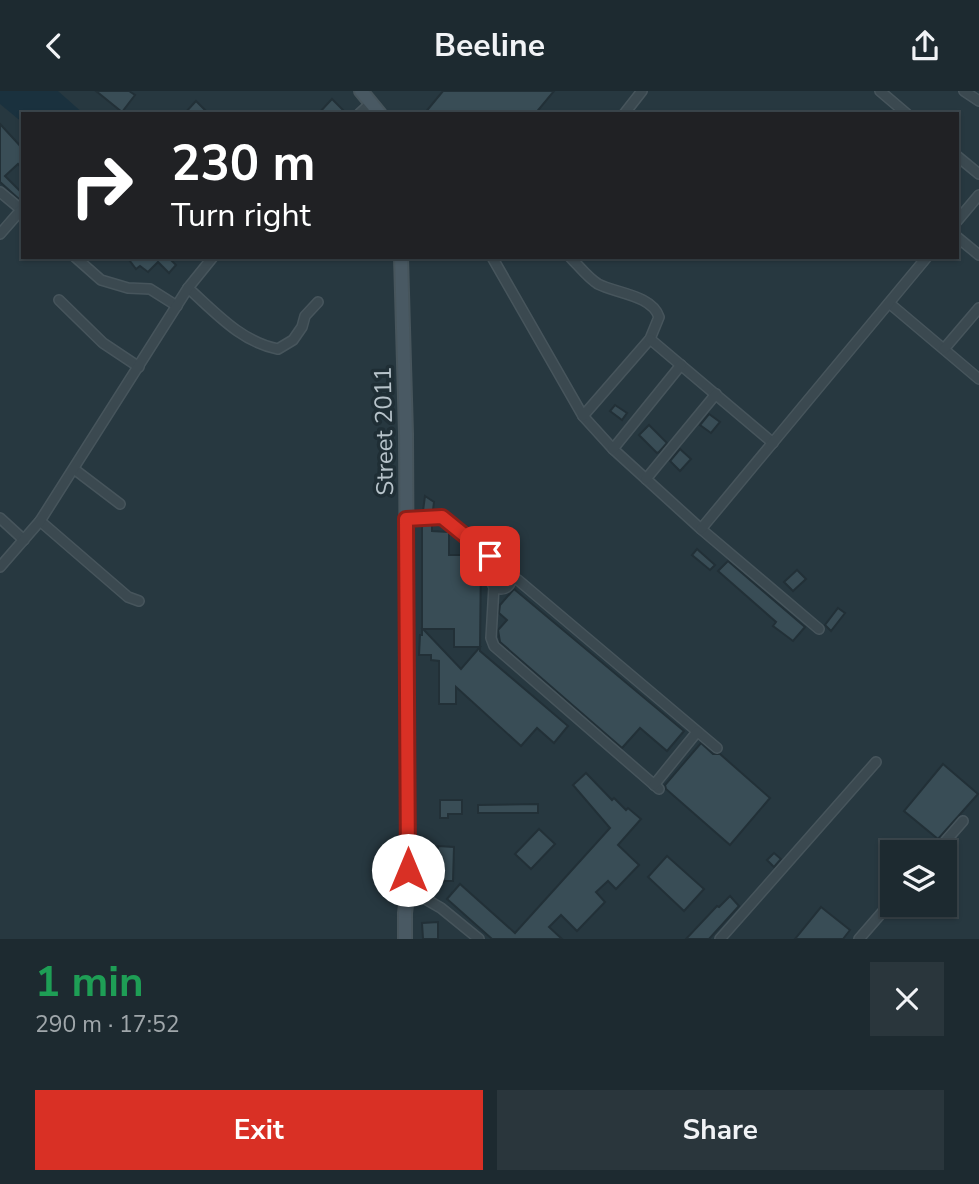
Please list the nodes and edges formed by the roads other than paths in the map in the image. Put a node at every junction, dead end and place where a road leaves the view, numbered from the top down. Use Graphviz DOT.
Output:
graph roads {
  1 [pos="361,91"];
  2 [pos="880,91"];
  3 [pos="637,93"];
  4 [pos="371,103"];
  5 [pos="361,112"];
  6 [pos="378,112"];
  7 [pos="625,112"];
  8 [pos="905,112"];
  9 [pos="959,158"];
  10 [pos="979,174"];
  11 [pos="0,192"];
  12 [pos="979,195"];
  13 [pos="21,210"];
  14 [pos="21,212"];
  15 [pos="959,219"];
  16 [pos="0,235"];
  17 [pos="959,239"];
  18 [pos="979,255"];
  19 [pos="77,259"];
  20 [pos="211,259"];
  21 [pos="401,259"];
  22 [pos="495,259"];
  23 [pos="572,259"];
  24 [pos="925,259"];
  25 [pos="188,288"];
  26 [pos="59,300"];
  27 [pos="318,302"];
  28 [pos="889,303"];
  29 [pos="177,306"];
  30 [pos="979,308"];
  31 [pos="650,339"];
  32 [pos="944,349"];
  33 [pos="681,365"];
  34 [pos="139,367"];
  35 [pos="979,379"];
  36 [pos="716,394"];
  37 [pos="583,416"];
  38 [pos="773,443"];
  39 [pos="613,449"];
  40 [pos="74,468"];
  41 [pos="646,479"];
  42 [pos="120,504"];
  43 [pos="0,518"];
  44 [pos="406,519"];
  45 [pos="40,521"];
  46 [pos="701,529"];
  47 [pos="24,540"];
  48 [pos="0,567"];
  49 [pos="497,569"];
  50 [pos="511,578"];
  51 [pos="494,586"];
  52 [pos="139,601"];
  53 [pos="819,629"];
  54 [pos="697,732"];
  55 [pos="717,748"];
  56 [pos="876,762"];
  57 [pos="963,821"];
  58 [pos="946,840"];
  59 [pos="408,889"];
  60 [pos="880,915"];
  61 [pos="405,939"];
  62 [pos="479,939"];
  63 [pos="720,939"];
  64 [pos="859,939"];
  1 -- 4 [label="main road"];
  2 -- 8 [label="street"];
  3 -- 7 [label="street"];
  4 -- 5 [label="street"];
  4 -- 6 [label="main road"];
  9 -- 10 [label="street"];
  11 -- 13 [label="street"];
  12 -- 15 [label="street"];
  14 -- 16 [label="street"];
  17 -- 18 [label="street"];
  19 -- 29 [label="street"];
  20 -- 25 [label="street"];
  21 -- 44 [label="main road, Street 2011"];
  22 -- 37 [label="street"];
  23 -- 31 [label="street"];
  24 -- 28 [label="street"];
  25 -- 27 [label="street"];
  25 -- 29 [label="street"];
  26 -- 34 [label="street"];
  28 -- 32 [label="street"];
  28 -- 38 [label="street"];
  29 -- 34 [label="street"];
  30 -- 32 [label="street"];
  31 -- 33 [label="street"];
  31 -- 37 [label="street"];
  32 -- 35 [label="street"];
  33 -- 36 [label="street"];
  33 -- 39 [label="street"];
  34 -- 40 [label="street"];
  36 -- 38 [label="street"];
  36 -- 41 [label="street"];
  37 -- 39 [label="street"];
  38 -- 46 [label="street"];
  39 -- 41 [label="street"];
  40 -- 42 [label="street"];
  40 -- 45 [label="street"];
  41 -- 46 [label="street"];
  43 -- 47 [label="street"];
  44 -- 49 [label="street"];
  44 -- 59 [label="main road, Street 2011"];
  45 -- 47 [label="street"];
  45 -- 52 [label="street"];
  46 -- 53 [label="street"];
  47 -- 48 [label="street"];
  49 -- 50 [label="street"];
  49 -- 51 [label="street"];
  50 -- 51 [label="street"];
  50 -- 54 [label="street"];
  51 -- 54 [label="street"];
  54 -- 55 [label="street"];
  56 -- 63 [label="street"];
  57 -- 58 [label="street"];
  59 -- 61 [label="main road, Street 2011"];
  59 -- 62 [label="street"];
  60 -- 64 [label="street"];
}
